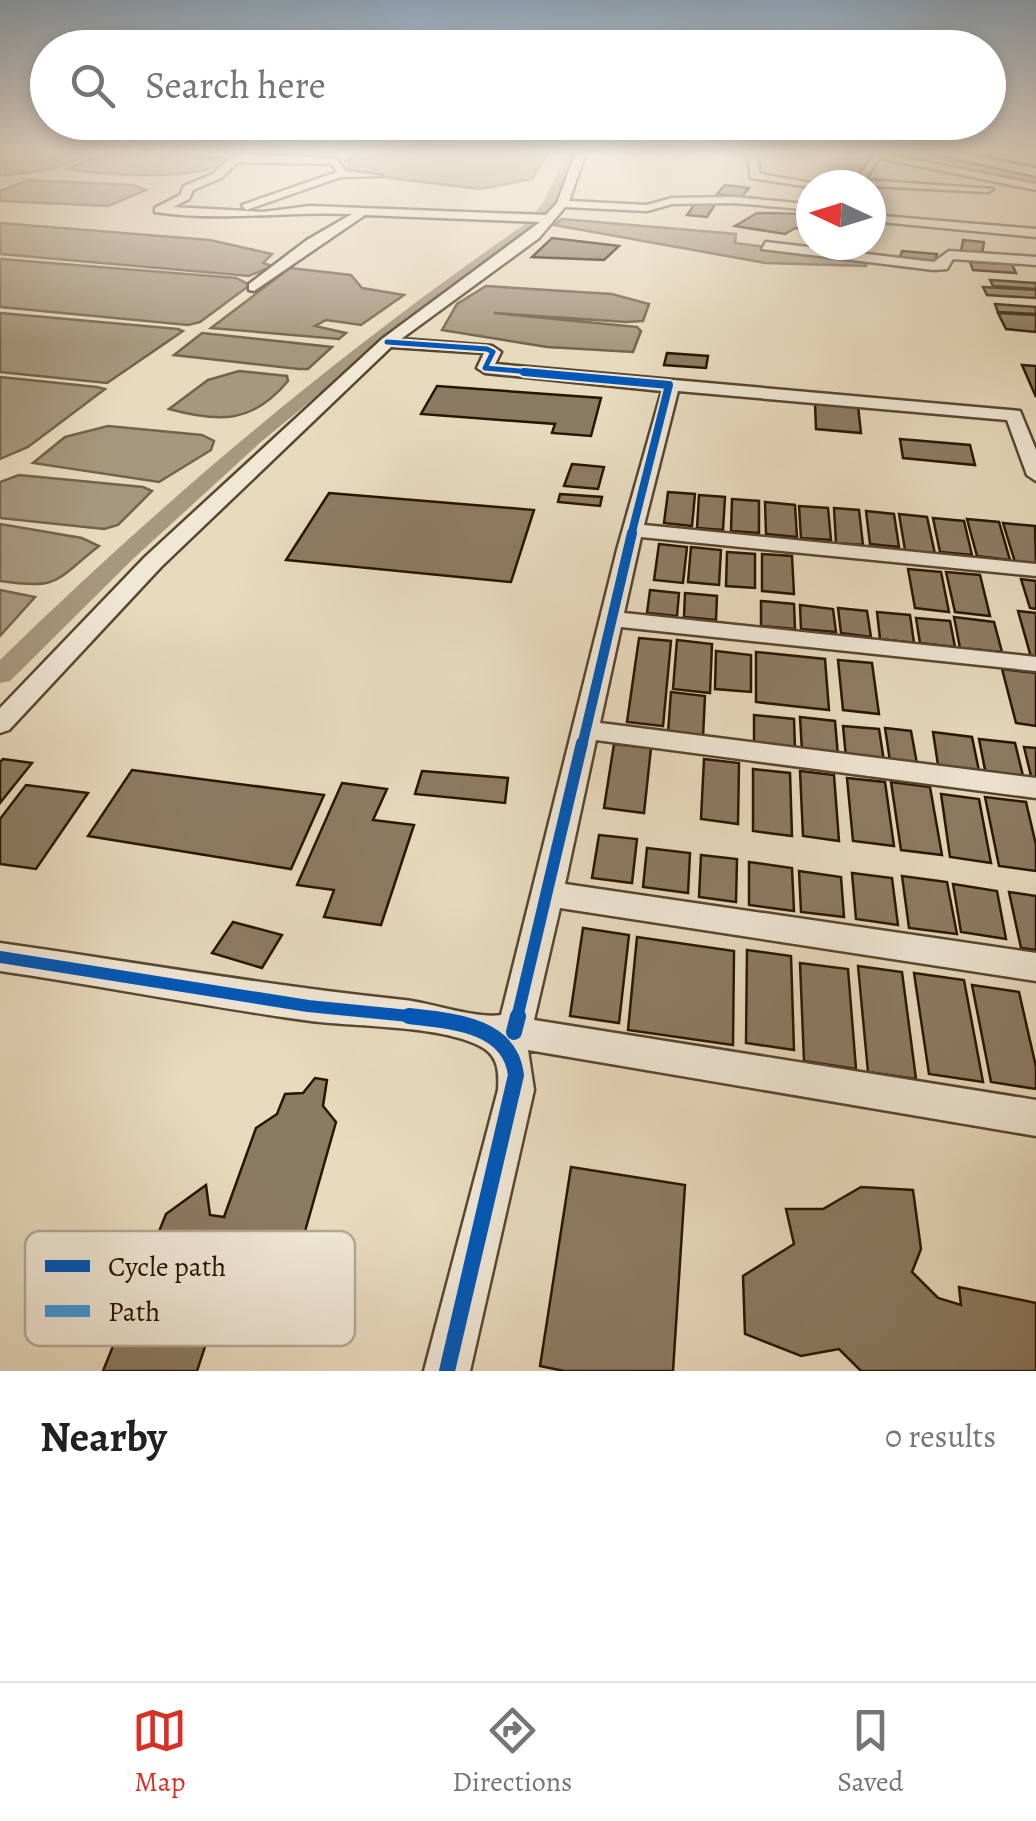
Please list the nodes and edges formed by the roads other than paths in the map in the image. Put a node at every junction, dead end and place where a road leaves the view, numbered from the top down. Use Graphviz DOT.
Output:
graph roads {
  1 [pos="357,216"];
  2 [pos="464,216"];
  3 [pos="542,216"];
  4 [pos="548,216"];
  5 [pos="966,216"];
  6 [pos="886,219"];
  7 [pos="961,226"];
  8 [pos="1036,232"];
  9 [pos="997,238"];
  10 [pos="766,246"];
  11 [pos="796,248"];
  12 [pos="949,255"];
  13 [pos="886,257"];
  14 [pos="1036,261"];
  15 [pos="254,287"];
  16 [pos="387,342"];
  17 [pos="669,385"];
  18 [pos="1036,475"];
  19 [pos="633,530"];
  20 [pos="1036,570"];
  21 [pos="614,619"];
  22 [pos="1036,664"];
  23 [pos="0,724"];
  24 [pos="588,730"];
  25 [pos="1036,788"];
  26 [pos="550,894"];
  27 [pos="0,956"];
  28 [pos="1036,967"];
  29 [pos="468,1026"];
  30 [pos="514,1032"];
  31 [pos="1036,1118"];
  32 [pos="447,1371"];
  1 -- 15 [label="street"];
  2 -- 3 [label="street"];
  4 -- 16 [label="street"];
  5 -- 7 [label="street"];
  6 -- 7 [label="street"];
  7 -- 8 [label="street"];
  9 -- 12 [label="street"];
  10 -- 11 [label="street"];
  12 -- 13 [label="street"];
  12 -- 14 [label="street"];
  16 -- 17 [label="street"];
  16 -- 23 [label="street"];
  17 -- 18 [label="street"];
  17 -- 19 [label="street"];
  19 -- 20 [label="street"];
  19 -- 21 [label="street"];
  21 -- 22 [label="street"];
  21 -- 24 [label="street"];
  24 -- 25 [label="street"];
  24 -- 26 [label="street"];
  26 -- 28 [label="street"];
  26 -- 30 [label="street"];
  27 -- 29 [label="street"];
  29 -- 30 [label="street"];
  29 -- 32 [label="street"];
  30 -- 31 [label="street"];
}
